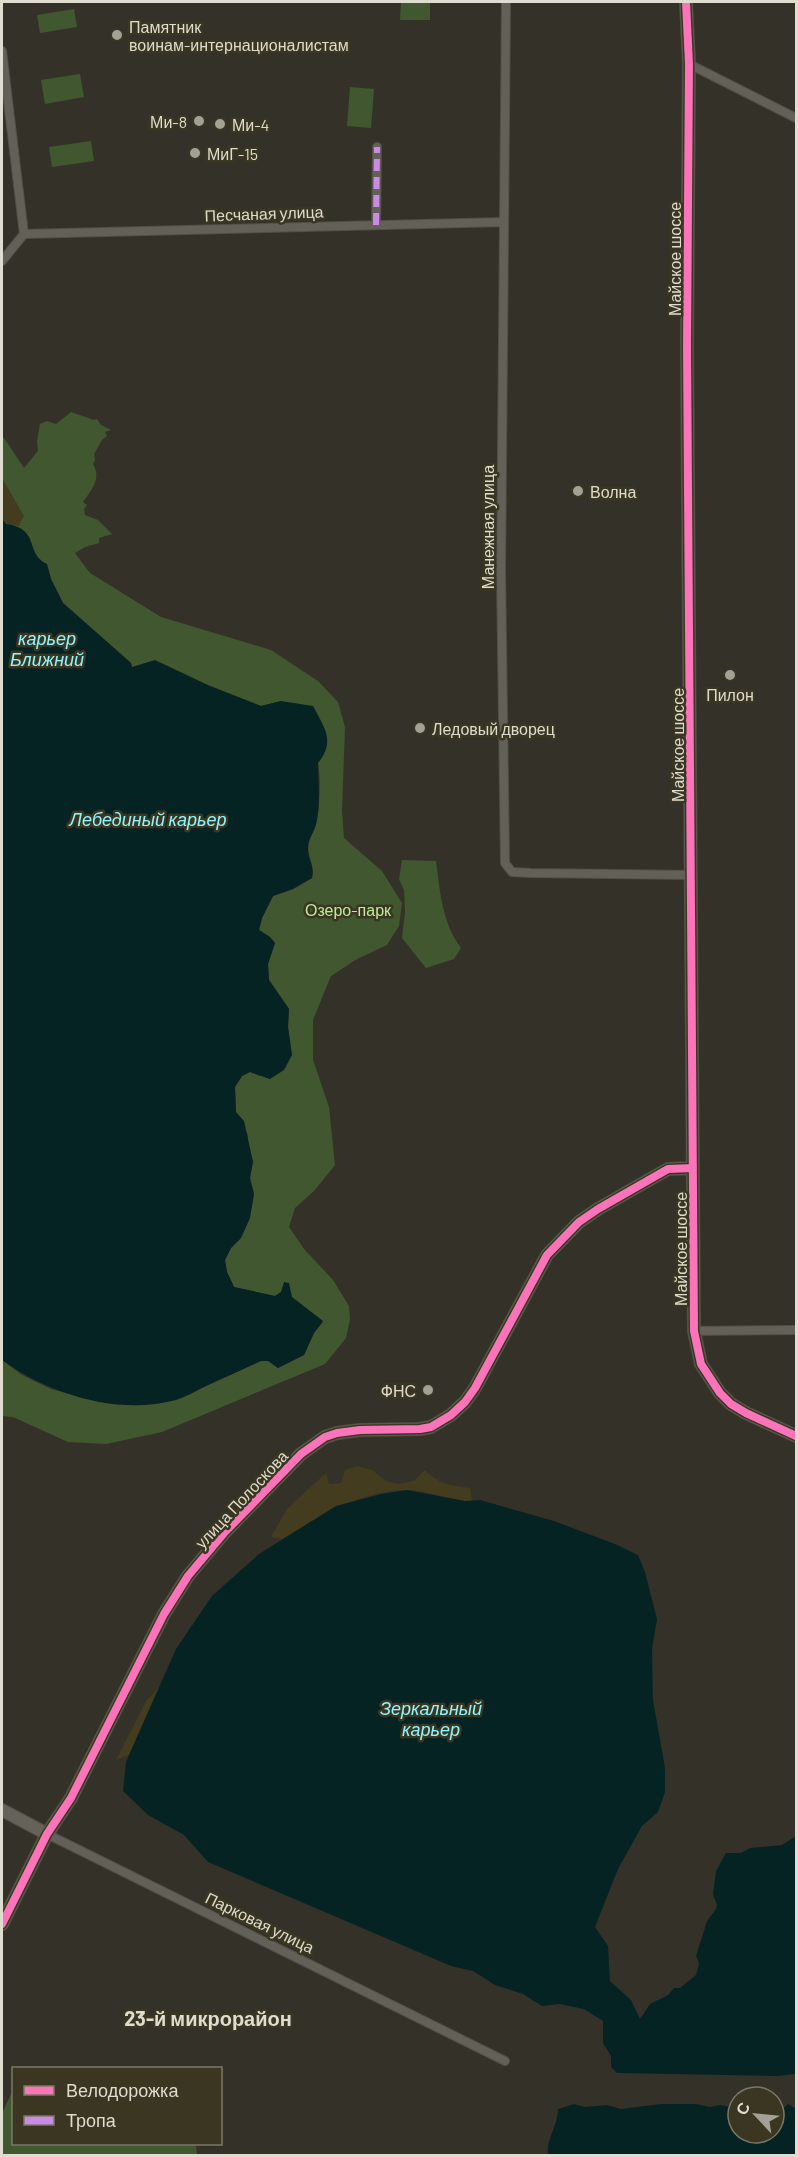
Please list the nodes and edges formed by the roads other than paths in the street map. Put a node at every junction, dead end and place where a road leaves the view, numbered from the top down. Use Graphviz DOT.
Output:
graph roads {
  1 [pos="506,2"];
  2 [pos="686,2"];
  3 [pos="2,51"];
  4 [pos="689,63"];
  5 [pos="796,118"];
  6 [pos="377,147"];
  7 [pos="504,222"];
  8 [pos="376,225"];
  9 [pos="24,234"];
  10 [pos="2,261"];
  11 [pos="691,875"];
  12 [pos="693,1168"];
  13 [pos="796,1330"];
  14 [pos="694,1331"];
  15 [pos="796,1436"];
  16 [pos="2,1810"];
  17 [pos="47,1834"];
  18 [pos="2,1924"];
  19 [pos="505,2061"];
  1 -- 7 [label="street, Манежная улица"];
  2 -- 4 [label="street, Майское шоссе"];
  3 -- 9 [label="street"];
  4 -- 5 [label="street"];
  4 -- 11 [label="street, Майское шоссе"];
  6 -- 8 [label="street"];
  7 -- 8 [label="street, Песчаная улица"];
  7 -- 11 [label="street, Манежная улица"];
  8 -- 9 [label="street, Песчаная улица"];
  9 -- 10 [label="street"];
  11 -- 12 [label="street, Майское шоссе"];
  12 -- 14 [label="street, Майское шоссе"];
  12 -- 17 [label="street, улица Полоскова"];
  13 -- 14 [label="street"];
  14 -- 15 [label="street, Майское шоссе"];
  16 -- 17 [label="street, Парковая улица"];
  17 -- 18 [label="street, улица Полоскова"];
  17 -- 19 [label="street, Парковая улица"];
}
